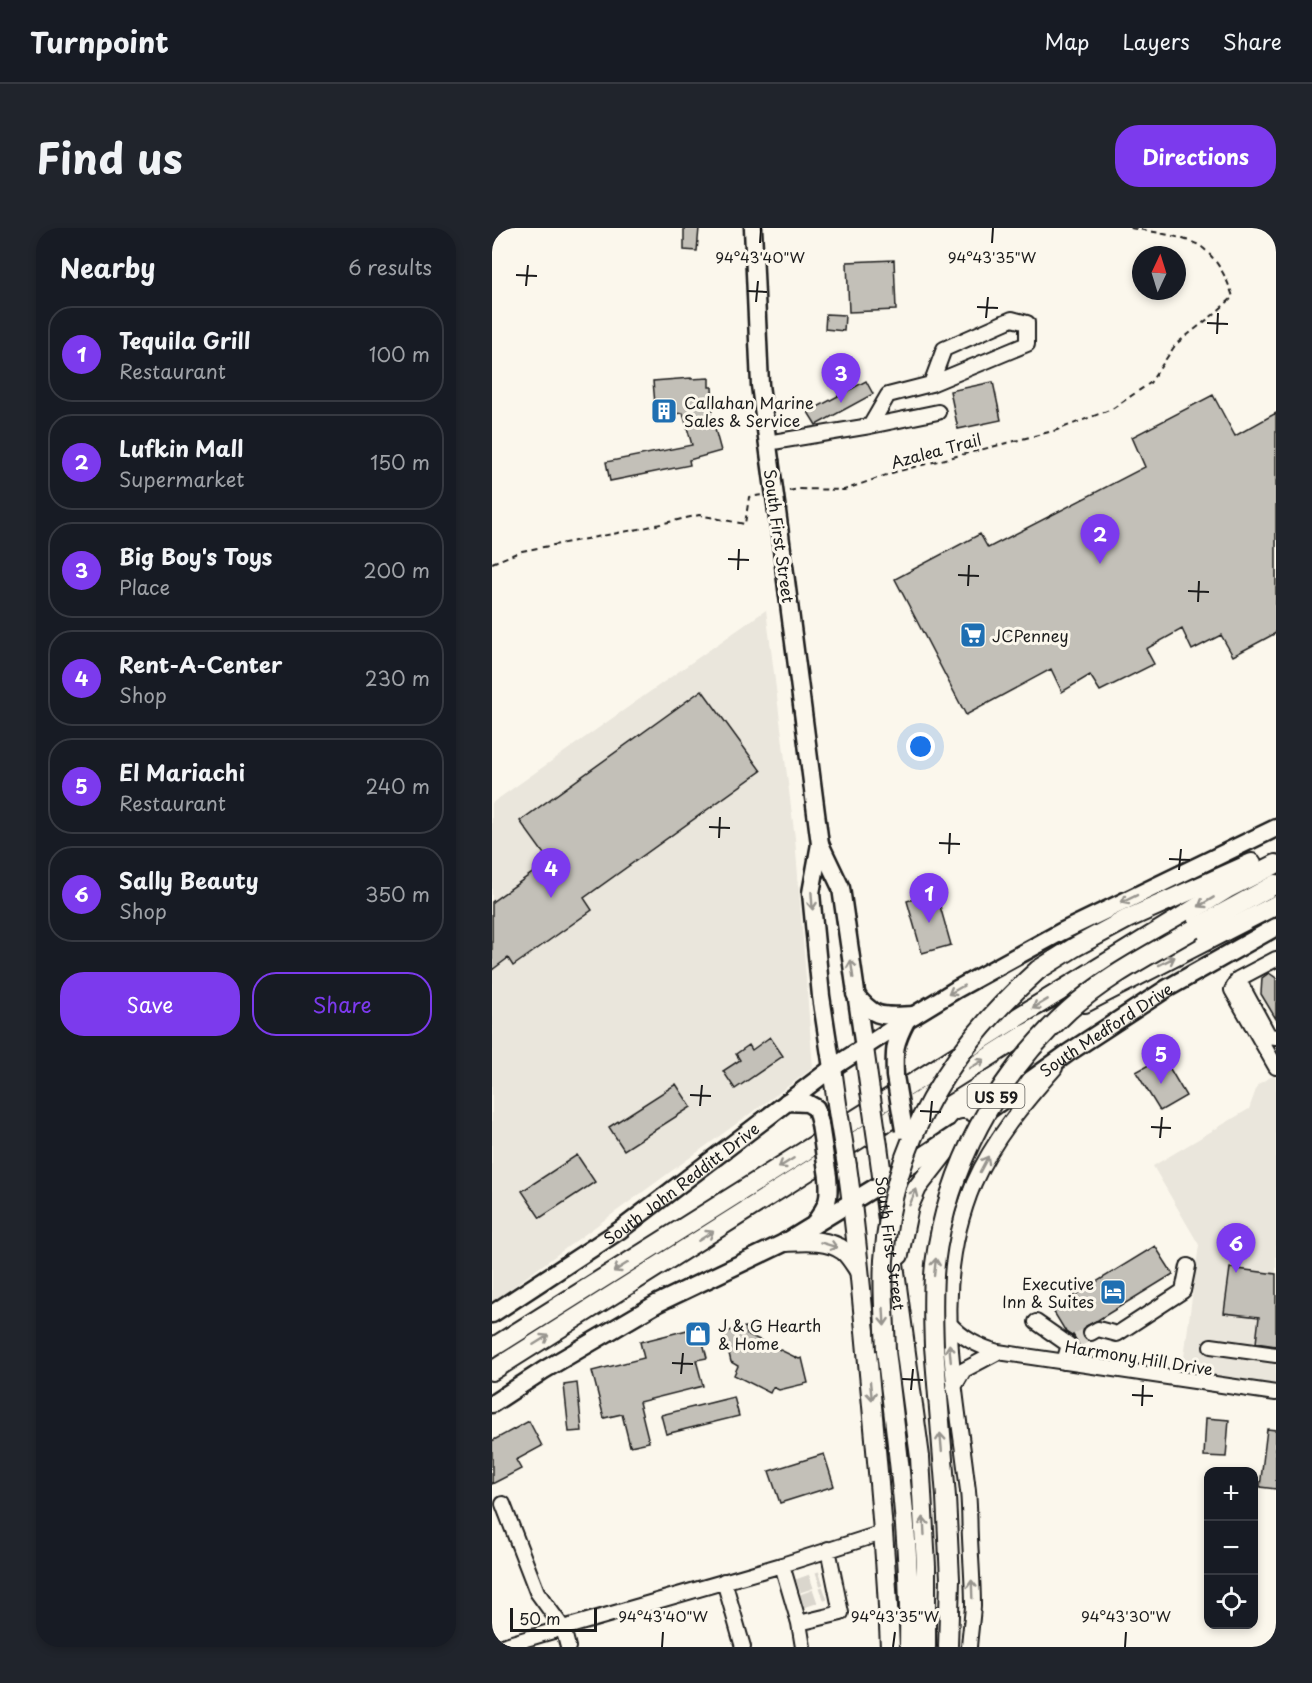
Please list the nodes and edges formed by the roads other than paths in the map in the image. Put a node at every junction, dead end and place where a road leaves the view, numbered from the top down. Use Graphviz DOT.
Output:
graph roads {
  1 [pos="753,228"];
  2 [pos="931,384"];
  3 [pos="938,412"];
  4 [pos="870,426"];
  5 [pos="769,451"];
  6 [pos="1276,828"];
  7 [pos="820,844"];
  8 [pos="1276,854"];
  9 [pos="1276,864"];
  10 [pos="1276,884"];
  11 [pos="1276,905"];
  12 [pos="1276,927"];
  13 [pos="1275,962"];
  14 [pos="1238,979"];
  15 [pos="855,993"];
  16 [pos="910,1018"];
  17 [pos="1276,1037"];
  18 [pos="864,1048"];
  19 [pos="1068,1053"];
  20 [pos="1274,1058"];
  21 [pos="832,1068"];
  22 [pos="787,1102"];
  23 [pos="963,1129"];
  24 [pos="924,1155"];
  25 [pos="884,1182"];
  26 [pos="853,1202"];
  27 [pos="813,1224"];
  28 [pos="786,1242"];
  29 [pos="1188,1266"];
  30 [pos="861,1274"];
  31 [pos="896,1275"];
  32 [pos="492,1314"];
  33 [pos="1036,1322"];
  34 [pos="949,1323"];
  35 [pos="1091,1333"];
  36 [pos="1211,1346"];
  37 [pos="492,1348"];
  38 [pos="998,1352"];
  39 [pos="1276,1355"];
  40 [pos="1064,1362"];
  41 [pos="492,1371"];
  42 [pos="954,1387"];
  43 [pos="1276,1393"];
  44 [pos="492,1404"];
  45 [pos="503,1504"];
  46 [pos="882,1533"];
  47 [pos="828,1549"];
  48 [pos="782,1565"];
  49 [pos="887,1578"];
  50 [pos="724,1581"];
  51 [pos="799,1623"];
  52 [pos="563,1628"];
  53 [pos="499,1647"];
  54 [pos="568,1647"];
  55 [pos="742,1647"];
  56 [pos="803,1647"];
  57 [pos="881,1647"];
  58 [pos="890,1647"];
  59 [pos="909,1647"];
  60 [pos="926,1647"];
  61 [pos="948,1647"];
  62 [pos="969,1647"];
  1 -- 5 [label="main road, South First Street"];
  2 -- 2 [label="street"];
  2 -- 4 [label="street"];
  3 -- 4 [label="street"];
  4 -- 5 [label="street"];
  5 -- 7 [label="main road, South First Street, bridge"];
  6 -- 16 [label="main road, one-way"];
  15 -- 7 [label="main road, South First Street, one-way"];
  7 -- 21 [label="main road, South First Street, one-way"];
  8 -- 59 [label="highway, US 59, one-way, bridge"];
  9 -- 37 [label="highway, one-way"];
  61 -- 10 [label="highway, US 59, one-way, bridge"];
  41 -- 11 [label="highway, one-way"];
  12 -- 19 [label="main road, South Medford Drive"];
  13 -- 14 [label="street"];
  14 -- 17 [label="street"];
  14 -- 20 [label="street"];
  15 -- 16 [label="main road"];
  15 -- 18 [label="main road, South First Street"];
  16 -- 18 [label="main road"];
  16 -- 24 [label="main road, bridge"];
  18 -- 21 [label="main road, South John Redditt Drive"];
  18 -- 25 [label="highway, South First Street, bridge"];
  19 -- 23 [label="main road, South Medford Drive"];
  34 -- 19 [label="street, one-way"];
  21 -- 22 [label="main road, South John Redditt Drive"];
  21 -- 26 [label="highway, South First Street, bridge"];
  22 -- 27 [label="main road, bridge"];
  22 -- 32 [label="main road, South John Redditt Drive"];
  23 -- 24 [label="main road, South Medford Drive"];
  31 -- 23 [label="highway, one-way"];
  24 -- 25 [label="main road, South Medford Drive"];
  25 -- 26 [label="main road"];
  25 -- 31 [label="highway, South First Street"];
  26 -- 27 [label="main road"];
  26 -- 30 [label="highway, South First Street"];
  27 -- 28 [label="main road"];
  28 -- 30 [label="highway, one-way"];
  28 -- 44 [label="main road"];
  29 -- 35 [label="street"];
  30 -- 46 [label="highway, South First Street, one-way"];
  60 -- 31 [label="highway, South First Street, one-way"];
  33 -- 40 [label="street"];
  34 -- 38 [label="street, Harmony Hill Drive"];
  42 -- 34 [label="street, one-way"];
  36 -- 39 [label="street"];
  38 -- 40 [label="street, Harmony Hill Drive"];
  38 -- 42 [label="street"];
  40 -- 43 [label="street, Harmony Hill Drive"];
  62 -- 42 [label="street, one-way"];
  45 -- 52 [label="street"];
  46 -- 47 [label="street"];
  46 -- 49 [label="highway, South First Street"];
  47 -- 48 [label="street"];
  47 -- 51 [label="street"];
  48 -- 50 [label="street"];
  48 -- 51 [label="street"];
  49 -- 57 [label="street, South First Street"];
  49 -- 58 [label="highway, South First Street"];
  50 -- 52 [label="street"];
  50 -- 55 [label="street"];
  51 -- 56 [label="street"];
  52 -- 53 [label="street"];
  52 -- 54 [label="street"];
}
